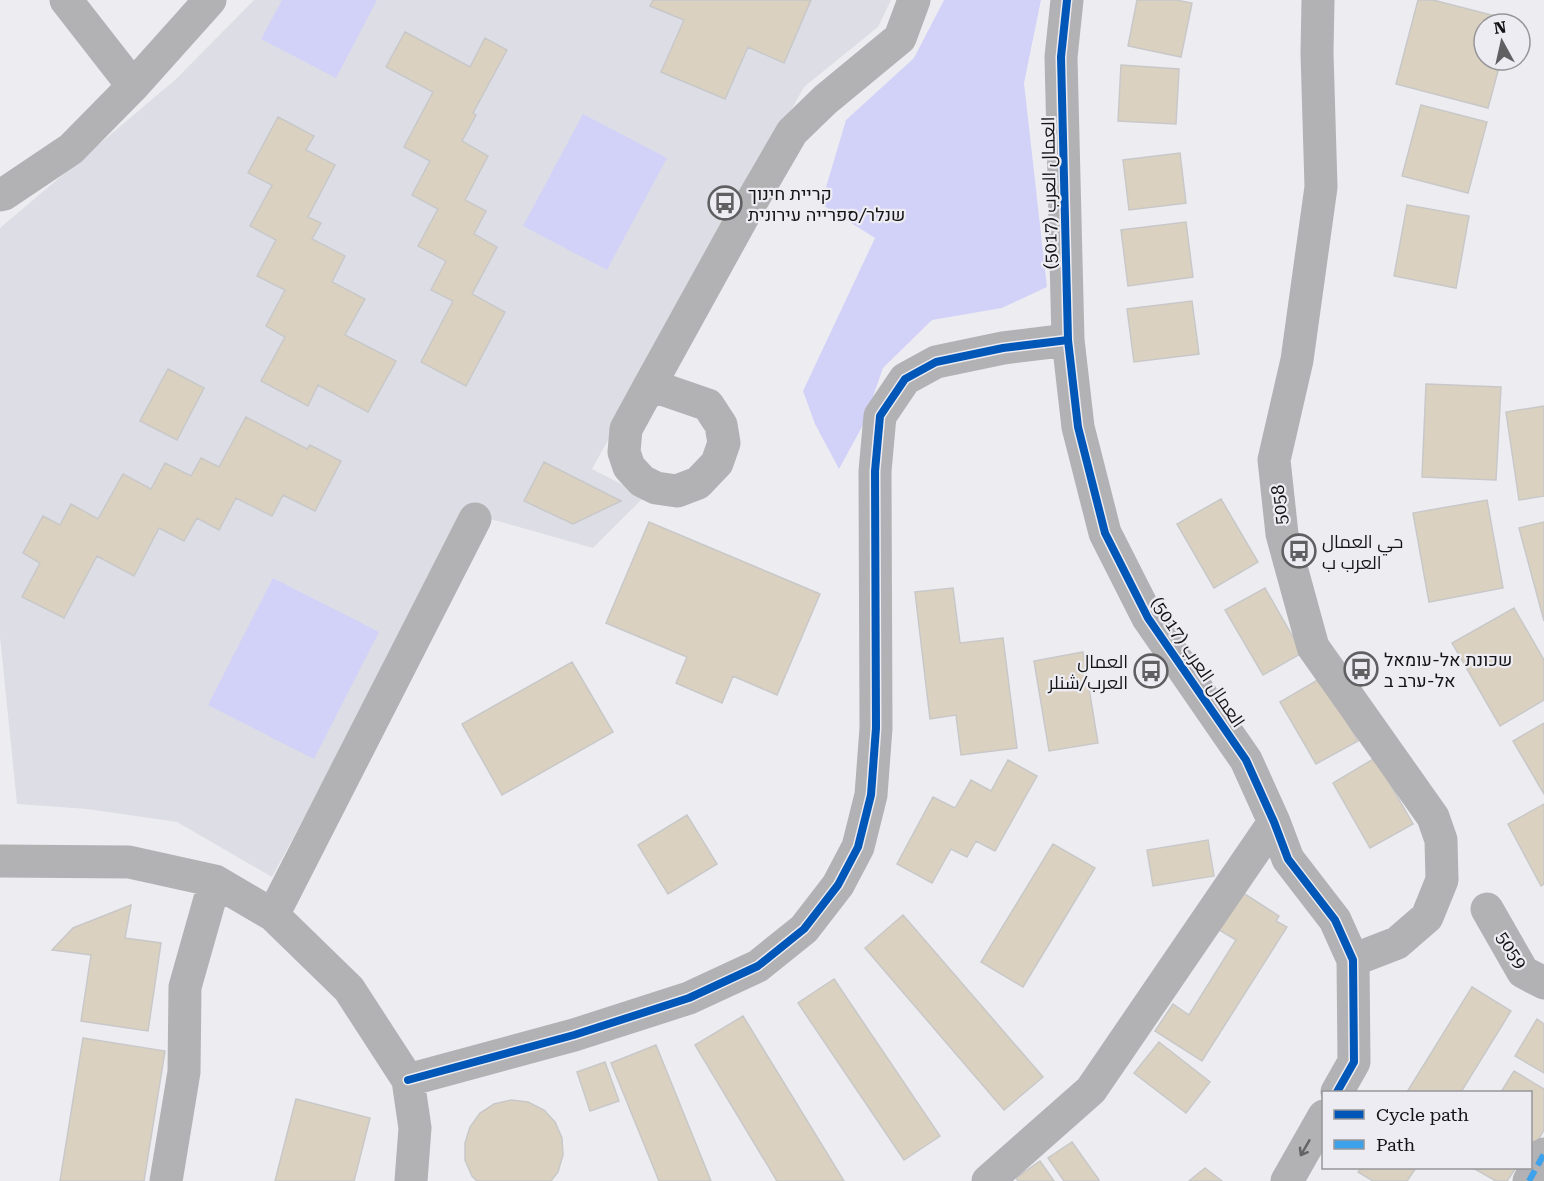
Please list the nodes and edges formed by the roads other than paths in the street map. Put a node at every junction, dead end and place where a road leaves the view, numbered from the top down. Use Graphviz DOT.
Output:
graph roads {
  1 [pos="66,0"];
  2 [pos="210,0"];
  3 [pos="914,0"];
  4 [pos="1067,0"];
  5 [pos="1318,0"];
  6 [pos="133,86"];
  7 [pos="0,195"];
  8 [pos="1068,340"];
  9 [pos="650,385"];
  10 [pos="475,519"];
  11 [pos="1274,822"];
  12 [pos="0,861"];
  13 [pos="215,880"];
  14 [pos="1487,909"];
  15 [pos="273,915"];
  16 [pos="1353,960"];
  17 [pos="1544,983"];
  18 [pos="408,1080"];
  19 [pos="1338,1091"];
  20 [pos="1322,1118"];
  21 [pos="1544,1154"];
  22 [pos="166,1181"];
  23 [pos="411,1181"];
  24 [pos="988,1181"];
  25 [pos="1287,1181"];
  26 [pos="1529,1181"];
  1 -- 6 [label="street"];
  2 -- 6 [label="street"];
  3 -- 9 [label="street"];
  4 -- 8 [label="street, العمال العرب (5017)"];
  5 -- 16 [label="street, 5058"];
  6 -- 7 [label="street"];
  8 -- 11 [label="street, العمال العرب (5017)"];
  8 -- 18 [label="street"];
  10 -- 15 [label="street"];
  11 -- 16 [label="street, العمال العرب (5017)"];
  11 -- 24 [label="street"];
  12 -- 13 [label="street"];
  13 -- 15 [label="street"];
  13 -- 22 [label="street"];
  14 -- 17 [label="street, 5059"];
  15 -- 18 [label="street"];
  16 -- 19 [label="street"];
  18 -- 23 [label="street"];
  20 -- 25 [label="street, one-way"];
  21 -- 26 [label="street"];
}
